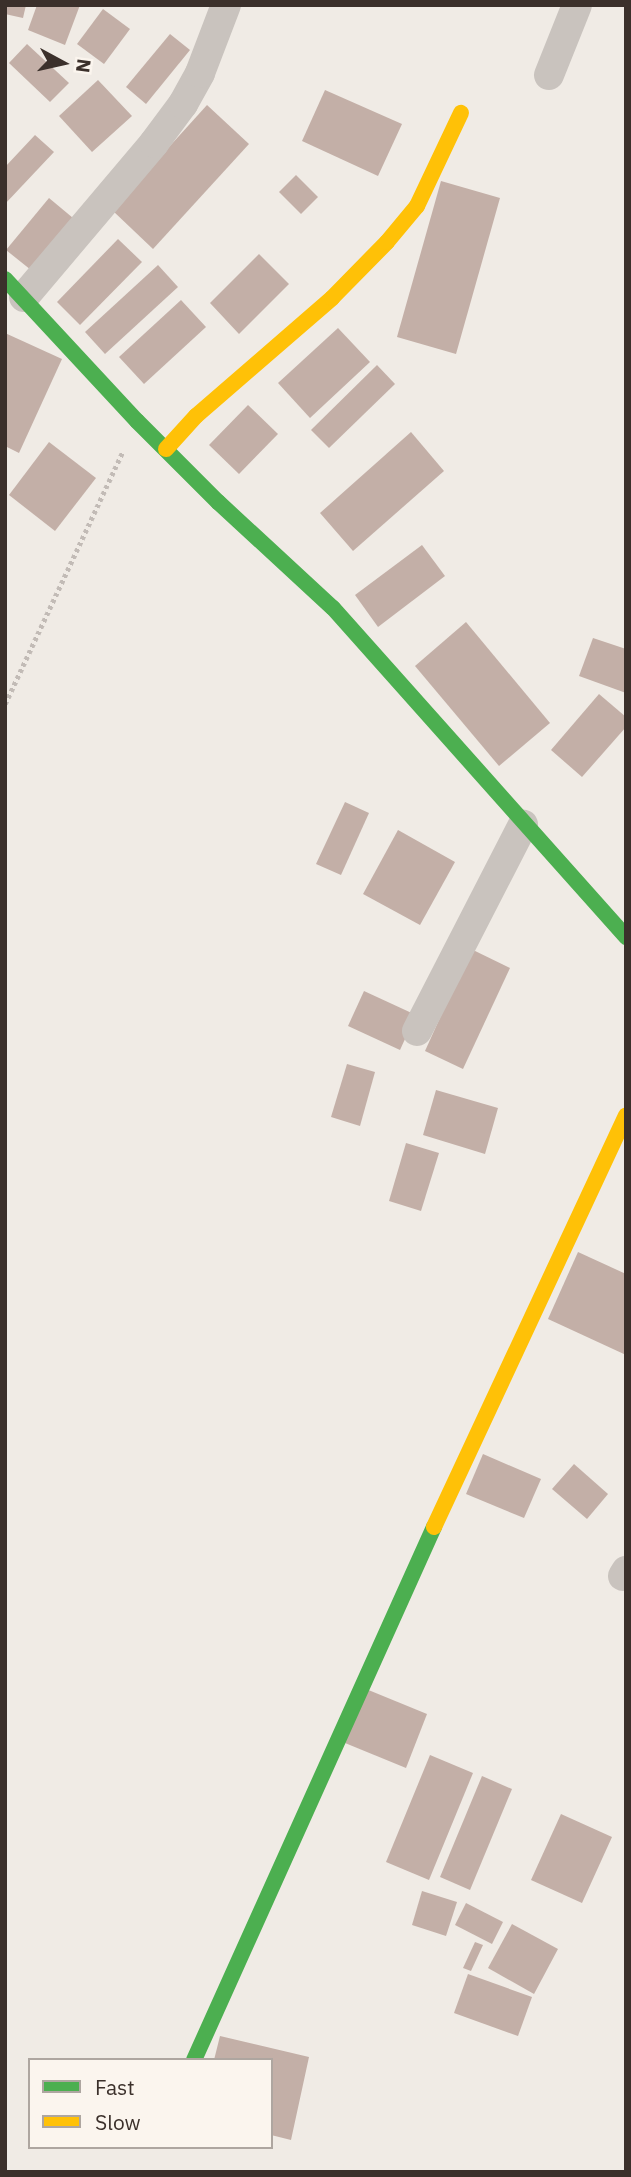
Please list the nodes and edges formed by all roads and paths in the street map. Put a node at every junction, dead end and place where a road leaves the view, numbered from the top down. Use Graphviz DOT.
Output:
graph roads {
  1 [pos="226,5"];
  2 [pos="577,5"];
  3 [pos="549,75"];
  4 [pos="461,113"];
  5 [pos="15,288"];
  6 [pos="137,421"];
  7 [pos="166,449"];
  8 [pos="5,704"];
  9 [pos="523,825"];
  10 [pos="624,931"];
  11 [pos="417,1031"];
  12 [pos="626,1115"];
  13 [pos="195,2058"];
  1 -- 5 [label="street"];
  2 -- 3 [label="street"];
  4 -- 7 [label="street"];
  5 -- 6 [label="street"];
  6 -- 7 [label="street"];
  6 -- 8 [label="path"];
  7 -- 9 [label="street"];
  9 -- 10 [label="street"];
  9 -- 11 [label="street"];
  12 -- 13 [label="street"];
}
